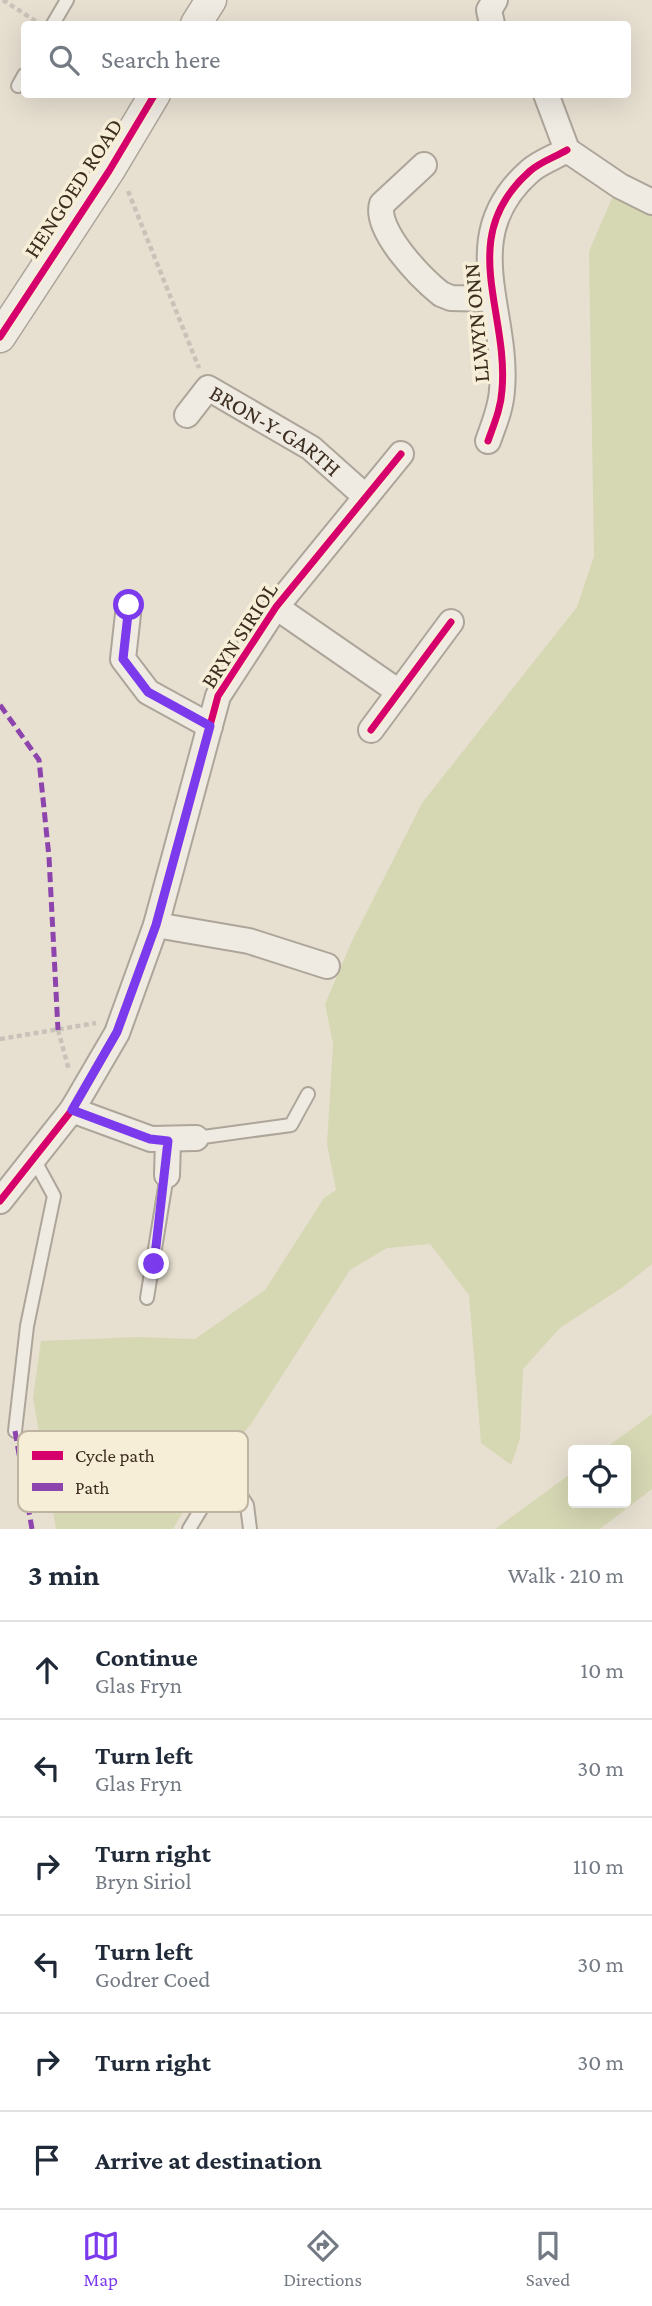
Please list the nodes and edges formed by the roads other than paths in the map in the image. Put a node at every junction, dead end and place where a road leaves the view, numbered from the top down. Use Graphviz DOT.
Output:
graph roads {
  1 [pos="67,0"];
  2 [pos="211,0"];
  3 [pos="495,0"];
  4 [pos="55,21"];
  5 [pos="198,21"];
  6 [pos="491,21"];
  7 [pos="146,98"];
  8 [pos="548,98"];
  9 [pos="567,150"];
  10 [pos="424,165"];
  11 [pos="652,202"];
  12 [pos="492,299"];
  13 [pos="0,337"];
  14 [pos="187,415"];
  15 [pos="488,441"];
  16 [pos="401,454"];
  17 [pos="366,497"];
  18 [pos="129,605"];
  19 [pos="276,607"];
  20 [pos="451,622"];
  21 [pos="399,692"];
  22 [pos="210,726"];
  23 [pos="371,730"];
  24 [pos="156,925"];
  25 [pos="327,966"];
  26 [pos="308,1094"];
  27 [pos="72,1110"];
  28 [pos="196,1138"];
  29 [pos="168,1141"];
  30 [pos="34,1159"];
  31 [pos="167,1175"];
  32 [pos="0,1201"];
  33 [pos="147,1298"];
  34 [pos="15,1430"];
  35 [pos="199,1512"];
  36 [pos="189,1529"];
  1 -- 4 [label="lane"];
  2 -- 5 [label="street"];
  3 -- 6 [label="street"];
  7 -- 13 [label="street, HENGOED ROAD"];
  8 -- 9 [label="street"];
  9 -- 11 [label="street"];
  9 -- 12 [label="street, LLWYN ONN"];
  10 -- 12 [label="street, LLWYN ONN"];
  12 -- 15 [label="street, LLWYN ONN"];
  14 -- 17 [label="street, BRON-Y-GARTH"];
  16 -- 17 [label="street, BRYN SIRIOL"];
  17 -- 19 [label="street, BRYN SIRIOL"];
  18 -- 22 [label="street"];
  19 -- 21 [label="street, BRYN SIRIOL"];
  19 -- 22 [label="street, BRYN SIRIOL"];
  20 -- 21 [label="street"];
  21 -- 23 [label="street"];
  22 -- 24 [label="street, BRYN SIRIOL"];
  24 -- 25 [label="street"];
  24 -- 27 [label="street, BRYN SIRIOL"];
  26 -- 28 [label="lane"];
  27 -- 29 [label="street"];
  27 -- 30 [label="street, BRYN SIRIOL"];
  28 -- 29 [label="street"];
  29 -- 31 [label="street"];
  30 -- 32 [label="street, BRYN SIRIOL"];
  30 -- 34 [label="lane"];
  31 -- 33 [label="lane"];
  35 -- 36 [label="lane"];
}
